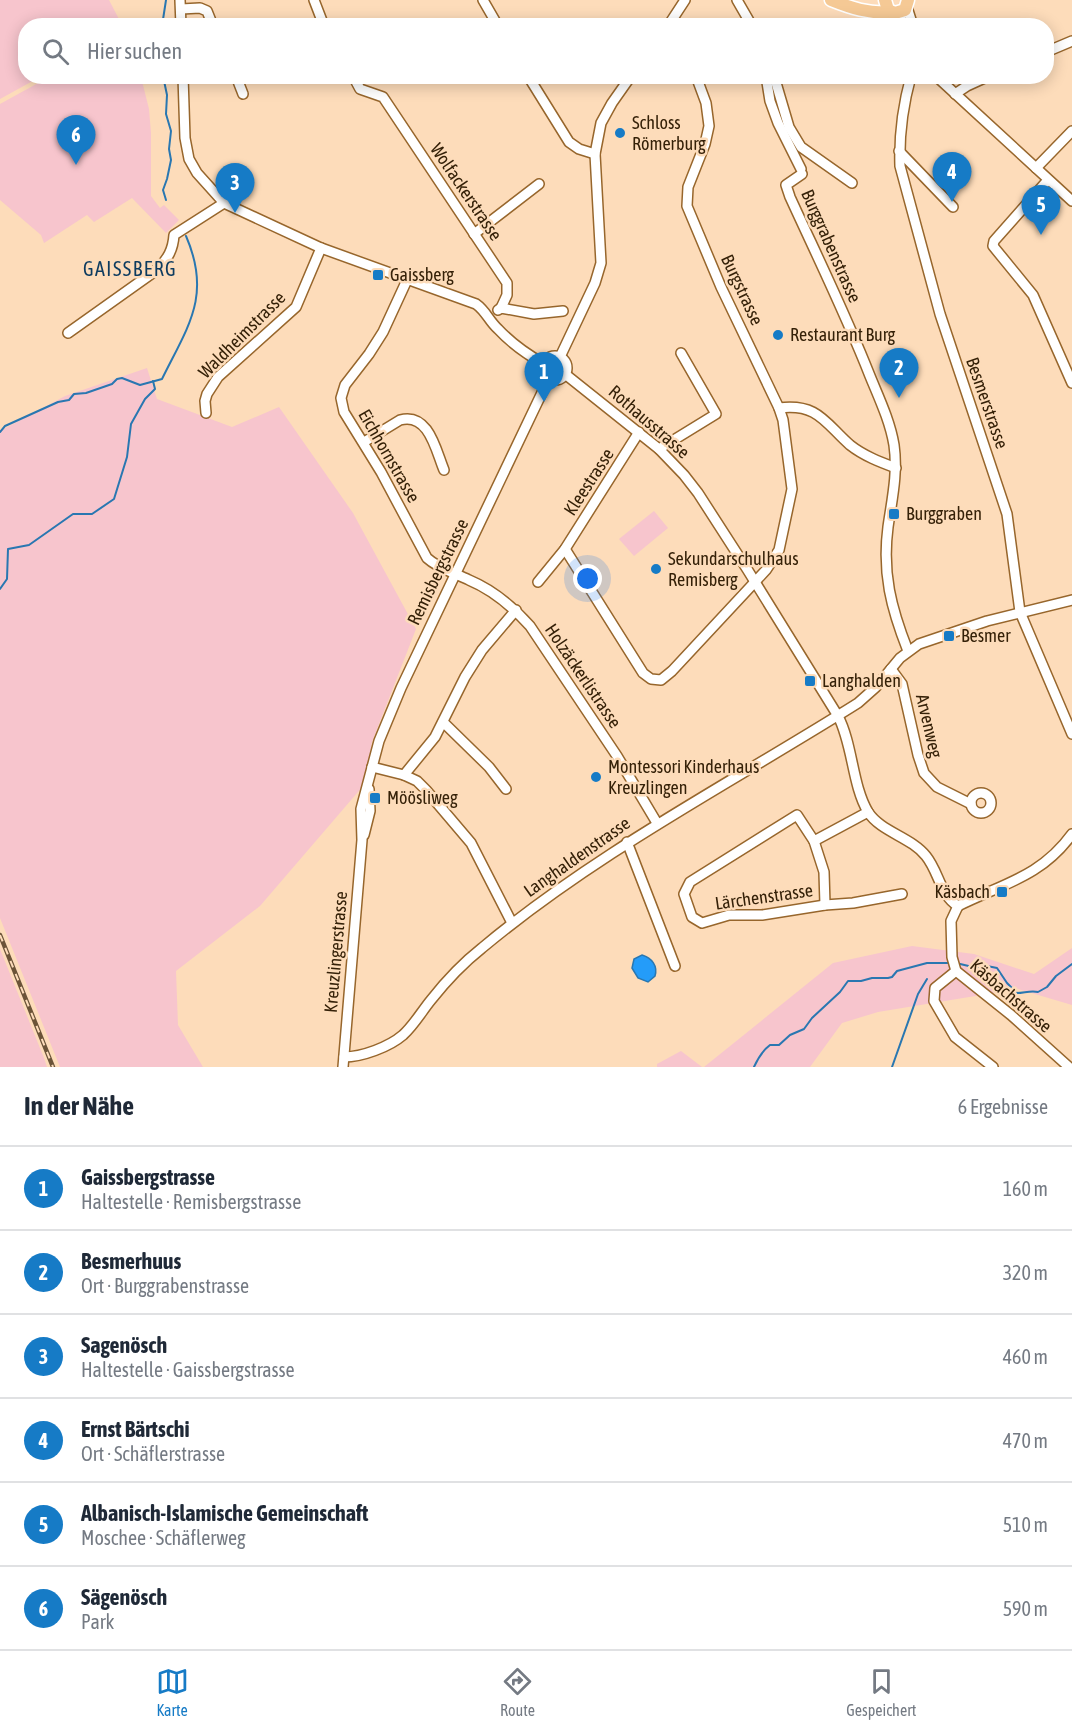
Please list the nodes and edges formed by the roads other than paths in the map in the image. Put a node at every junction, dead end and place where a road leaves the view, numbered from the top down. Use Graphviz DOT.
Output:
graph roads {
  1 [pos="314,0"];
  2 [pos="483,0"];
  3 [pos="685,0"];
  4 [pos="737,0"];
  5 [pos="831,0"];
  6 [pos="908,2"];
  7 [pos="180,4"];
  8 [pos="889,6"];
  9 [pos="870,11"];
  10 [pos="210,18"];
  11 [pos="321,18"];
  12 [pos="493,18"];
  13 [pos="673,18"];
  14 [pos="747,18"];
  15 [pos="871,18"];
  16 [pos="911,18"];
  17 [pos="1072,41"];
  18 [pos="1054,49"];
  19 [pos="183,84"];
  20 [pos="239,84"];
  21 [pos="357,84"];
  22 [pos="533,84"];
  23 [pos="626,84"];
  24 [pos="699,84"];
  25 [pos="767,84"];
  26 [pos="776,84"];
  27 [pos="909,84"];
  28 [pos="948,84"];
  29 [pos="971,84"];
  30 [pos="243,94"];
  31 [pos="955,94"];
  32 [pos="1072,131"];
  33 [pos="899,151"];
  34 [pos="595,154"];
  35 [pos="1036,168"];
  36 [pos="1048,180"];
  37 [pos="852,183"];
  38 [pos="539,184"];
  39 [pos="1072,201"];
  40 [pos="224,202"];
  41 [pos="953,207"];
  42 [pos="474,234"];
  43 [pos="321,248"];
  44 [pos="406,280"];
  45 [pos="501,308"];
  46 [pos="563,311"];
  47 [pos="489,316"];
  48 [pos="68,333"];
  49 [pos="681,353"];
  50 [pos="560,357"];
  51 [pos="544,364"];
  52 [pos="565,374"];
  53 [pos="549,378"];
  54 [pos="1072,383"];
  55 [pos="779,408"];
  56 [pos="206,412"];
  57 [pos="639,432"];
  58 [pos="364,442"];
  59 [pos="659,449"];
  60 [pos="896,468"];
  61 [pos="444,470"];
  62 [pos="565,549"];
  63 [pos="455,574"];
  64 [pos="538,582"];
  65 [pos="755,582"];
  66 [pos="1072,600"];
  67 [pos="516,610"];
  68 [pos="1020,612"];
  69 [pos="908,651"];
  70 [pos="891,669"];
  71 [pos="838,716"];
  72 [pos="443,722"];
  73 [pos="1072,734"];
  74 [pos="372,767"];
  75 [pos="404,775"];
  76 [pos="506,789"];
  77 [pos="971,804"];
  78 [pos="807,808"];
  79 [pos="868,812"];
  80 [pos="797,815"];
  81 [pos="657,823"];
  82 [pos="1072,834"];
  83 [pos="362,840"];
  84 [pos="814,841"];
  85 [pos="627,842"];
  86 [pos="902,894"];
  87 [pos="825,905"];
  88 [pos="957,906"];
  89 [pos="512,923"];
  90 [pos="675,966"];
  91 [pos="955,966"];
  92 [pos="344,1062"];
  93 [pos="993,1067"];
  94 [pos="1069,1067"];
  1 -- 11 [label="street"];
  2 -- 12 [label="street"];
  3 -- 13 [label="street"];
  4 -- 14 [label="street"];
  5 -- 9 [label="main road"];
  6 -- 8 [label="main road"];
  6 -- 16 [label="street"];
  7 -- 10 [label="street"];
  8 -- 9 [label="main road"];
  9 -- 15 [label="street"];
  17 -- 18 [label="street"];
  19 -- 40 [label="street"];
  20 -- 30 [label="street"];
  21 -- 42 [label="street, Wolfackerstrasse"];
  22 -- 34 [label="street"];
  23 -- 34 [label="street"];
  24 -- 55 [label="street, Burgstrasse"];
  25 -- 60 [label="street, Burggrabenstrasse"];
  26 -- 37 [label="street"];
  27 -- 33 [label="street, Besmerstrasse"];
  28 -- 31 [label="street"];
  29 -- 31 [label="street"];
  31 -- 35 [label="street"];
  32 -- 35 [label="street"];
  33 -- 41 [label="street"];
  33 -- 68 [label="street, Besmerstrasse"];
  34 -- 50 [label="street"];
  35 -- 36 [label="street"];
  36 -- 39 [label="street"];
  36 -- 54 [label="street"];
  38 -- 42 [label="street"];
  40 -- 43 [label="street"];
  40 -- 48 [label="street"];
  42 -- 45 [label="street, Wolfackerstrasse"];
  43 -- 44 [label="street"];
  43 -- 56 [label="street, Waldheimstrasse"];
  44 -- 47 [label="street"];
  44 -- 58 [label="street, Eichhornstrasse"];
  45 -- 46 [label="street"];
  45 -- 47 [label="street"];
  47 -- 51 [label="street"];
  49 -- 59 [label="street"];
  50 -- 51 [label="street"];
  50 -- 52 [label="street"];
  51 -- 53 [label="street"];
  52 -- 53 [label="street"];
  52 -- 57 [label="street, Rothausstrasse"];
  53 -- 63 [label="street, Remisbergstrasse"];
  55 -- 60 [label="street"];
  55 -- 65 [label="street, Burgstrasse"];
  57 -- 59 [label="street, Rothausstrasse"];
  57 -- 62 [label="street, Kleestrasse"];
  58 -- 61 [label="street"];
  58 -- 63 [label="street, Eichhornstrasse"];
  59 -- 65 [label="street, Rothausstrasse"];
  60 -- 69 [label="street, Burggrabenstrasse"];
  62 -- 64 [label="street, Kleestrasse"];
  62 -- 65 [label="street"];
  63 -- 67 [label="street, Holzäckerlistrasse"];
  63 -- 74 [label="street, Remisbergstrasse"];
  65 -- 71 [label="street, Rothausstrasse"];
  66 -- 68 [label="street, Langhaldenstrasse"];
  67 -- 72 [label="street"];
  67 -- 81 [label="street, Holzäckerlistrasse"];
  68 -- 69 [label="street, Langhaldenstrasse"];
  68 -- 73 [label="street, Besmerstrasse"];
  69 -- 70 [label="street, Langhaldenstrasse"];
  70 -- 71 [label="street, Langhaldenstrasse"];
  70 -- 77 [label="street, Arvenweg"];
  71 -- 79 [label="street, Rothausstrasse"];
  71 -- 81 [label="street, Langhaldenstrasse"];
  72 -- 75 [label="street"];
  72 -- 76 [label="street"];
  74 -- 75 [label="street"];
  74 -- 83 [label="street, Remisbergstrasse"];
  75 -- 89 [label="street"];
  78 -- 80 [label="street, Lärchenstrasse"];
  79 -- 84 [label="street"];
  79 -- 88 [label="street"];
  80 -- 84 [label="street, Lärchenstrasse"];
  80 -- 87 [label="street, Lärchenstrasse"];
  81 -- 85 [label="street, Langhaldenstrasse"];
  82 -- 88 [label="street"];
  83 -- 92 [label="street, Kreuzlingerstrasse"];
  84 -- 87 [label="street, Lärchenstrasse"];
  85 -- 89 [label="street, Langhaldenstrasse"];
  85 -- 90 [label="street"];
  86 -- 87 [label="street, Lärchenstrasse"];
  88 -- 91 [label="street, Käsbachstrasse"];
  89 -- 92 [label="street, Langhaldenstrasse"];
  91 -- 93 [label="street"];
  91 -- 94 [label="street, Käsbachstrasse"];
}
